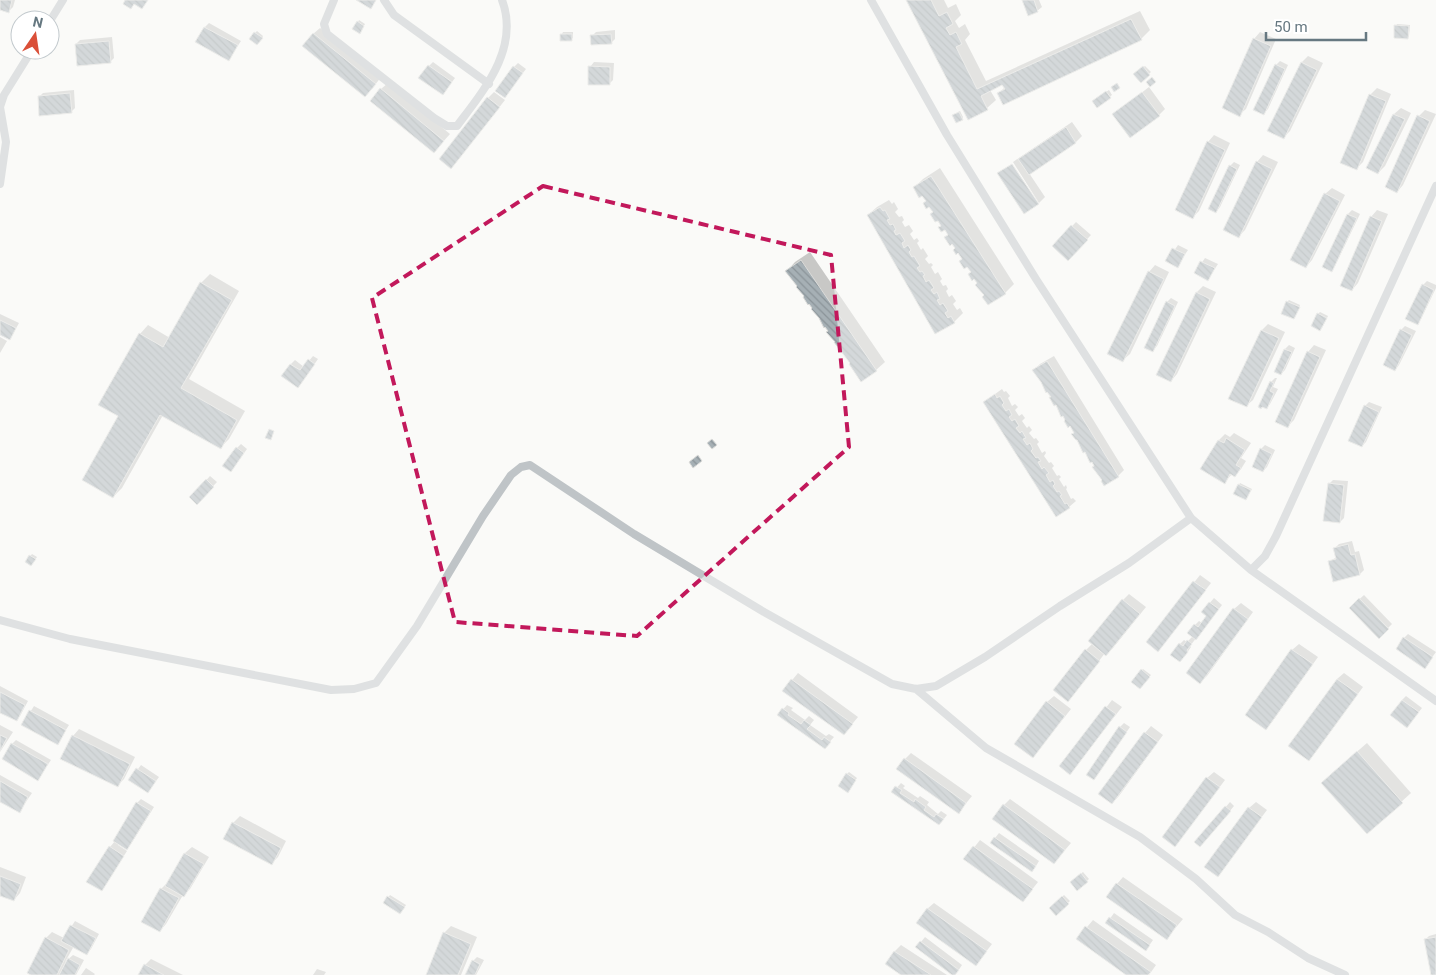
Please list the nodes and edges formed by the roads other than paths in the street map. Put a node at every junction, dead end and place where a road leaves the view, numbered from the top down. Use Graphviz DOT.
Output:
graph roads {
  1 [pos="334,0"];
  2 [pos="384,0"];
  3 [pos="502,0"];
  4 [pos="871,0"];
  5 [pos="26,60"];
  6 [pos="489,84"];
  7 [pos="0,184"];
  8 [pos="1436,186"];
  9 [pos="1191,518"];
  10 [pos="1251,570"];
  11 [pos="0,620"];
  12 [pos="916,689"];
  13 [pos="1436,701"];
  14 [pos="1345,975"];
  1 -- 6 [label="lane"];
  2 -- 6 [label="lane"];
  3 -- 6 [label="lane"];
  4 -- 9 [label="lane"];
  5 -- 7 [label="lane"];
  8 -- 10 [label="lane"];
  9 -- 10 [label="lane"];
  9 -- 12 [label="lane"];
  10 -- 13 [label="lane"];
  11 -- 12 [label="lane"];
  12 -- 14 [label="lane"];
}
